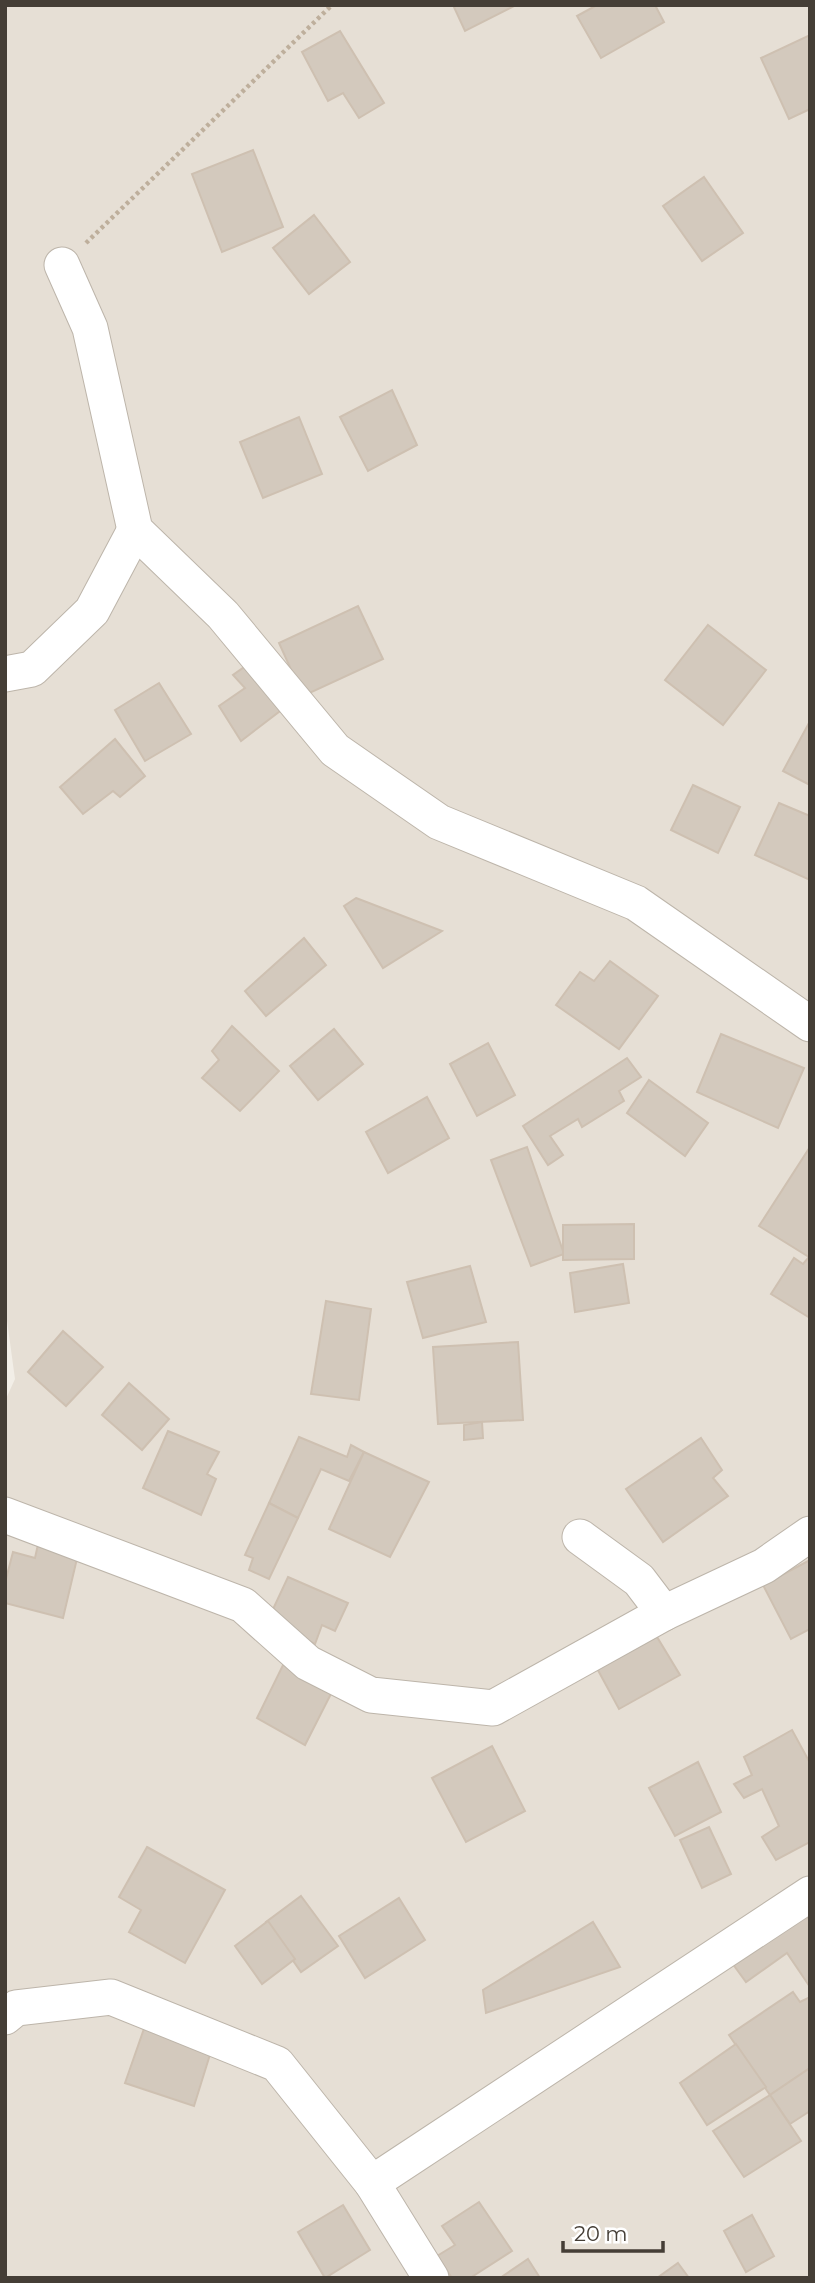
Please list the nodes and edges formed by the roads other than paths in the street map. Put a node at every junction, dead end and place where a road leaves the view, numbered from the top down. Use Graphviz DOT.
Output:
graph roads {
  1 [pos="62,265"];
  2 [pos="135,530"];
  3 [pos="5,674"];
  4 [pos="810,1024"];
  5 [pos="5,1516"];
  6 [pos="810,1534"];
  7 [pos="580,1536"];
  8 [pos="663,1613"];
  9 [pos="810,1894"];
  10 [pos="5,2017"];
  11 [pos="372,2183"];
  12 [pos="431,2278"];
  1 -- 2 [label="street"];
  2 -- 3 [label="street"];
  2 -- 4 [label="street"];
  5 -- 8 [label="street"];
  6 -- 8 [label="street"];
  7 -- 8 [label="street"];
  9 -- 11 [label="street"];
  10 -- 11 [label="street"];
  11 -- 12 [label="street"];
}
